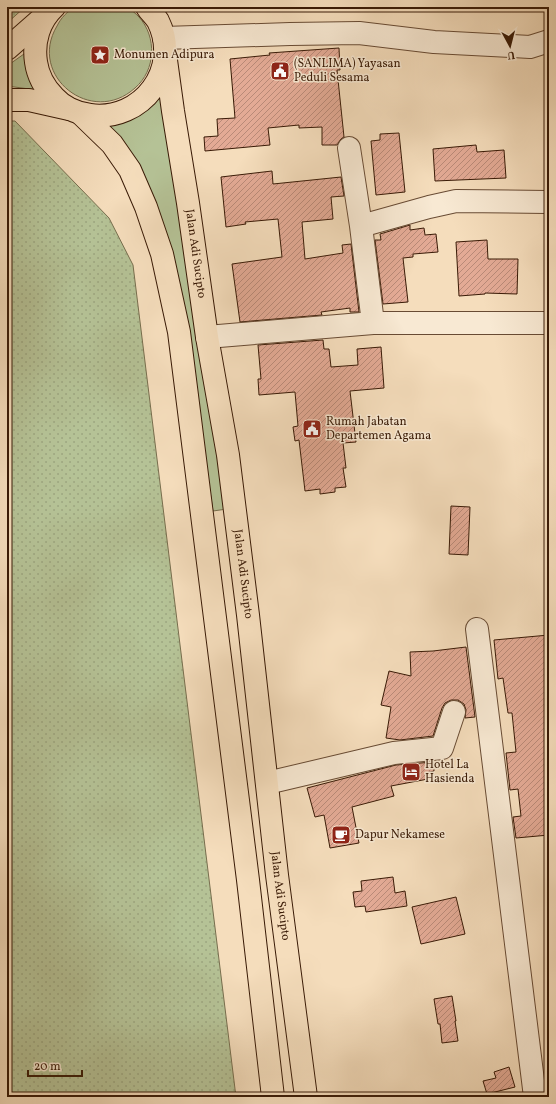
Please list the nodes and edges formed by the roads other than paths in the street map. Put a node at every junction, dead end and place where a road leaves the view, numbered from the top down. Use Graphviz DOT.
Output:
graph roads {
  1 [pos="147,7"];
  2 [pos="167,7"];
  3 [pos="51,10"];
  4 [pos="549,41"];
  5 [pos="164,46"];
  6 [pos="7,49"];
  7 [pos="7,100"];
  8 [pos="75,111"];
  9 [pos="349,148"];
  10 [pos="547,202"];
  11 [pos="361,226"];
  12 [pos="373,323"];
  13 [pos="549,323"];
  14 [pos="207,337"];
  15 [pos="477,629"];
  16 [pos="454,712"];
  17 [pos="267,783"];
  18 [pos="277,875"];
  19 [pos="248,880"];
  20 [pos="273,1097"];
  21 [pos="306,1097"];
  22 [pos="535,1097"];
  1 -- 5 [label="main road"];
  2 -- 5 [label="main road"];
  3 -- 6 [label="main road"];
  3 -- 8 [label="main road"];
  4 -- 5 [label="street"];
  5 -- 8 [label="main road"];
  5 -- 14 [label="main road, Jalan Adi Sucipto"];
  7 -- 8 [label="main road"];
  8 -- 19 [label="main road"];
  9 -- 11 [label="street"];
  10 -- 11 [label="street"];
  11 -- 12 [label="street"];
  12 -- 13 [label="street"];
  12 -- 14 [label="street"];
  14 -- 17 [label="main road, Jalan Adi Sucipto"];
  15 -- 22 [label="street"];
  16 -- 17 [label="street"];
  17 -- 18 [label="main road, Jalan Adi Sucipto"];
  18 -- 19 [label="main road"];
  18 -- 21 [label="main road, Jalan Adi Sucipto"];
  19 -- 20 [label="main road"];
}
